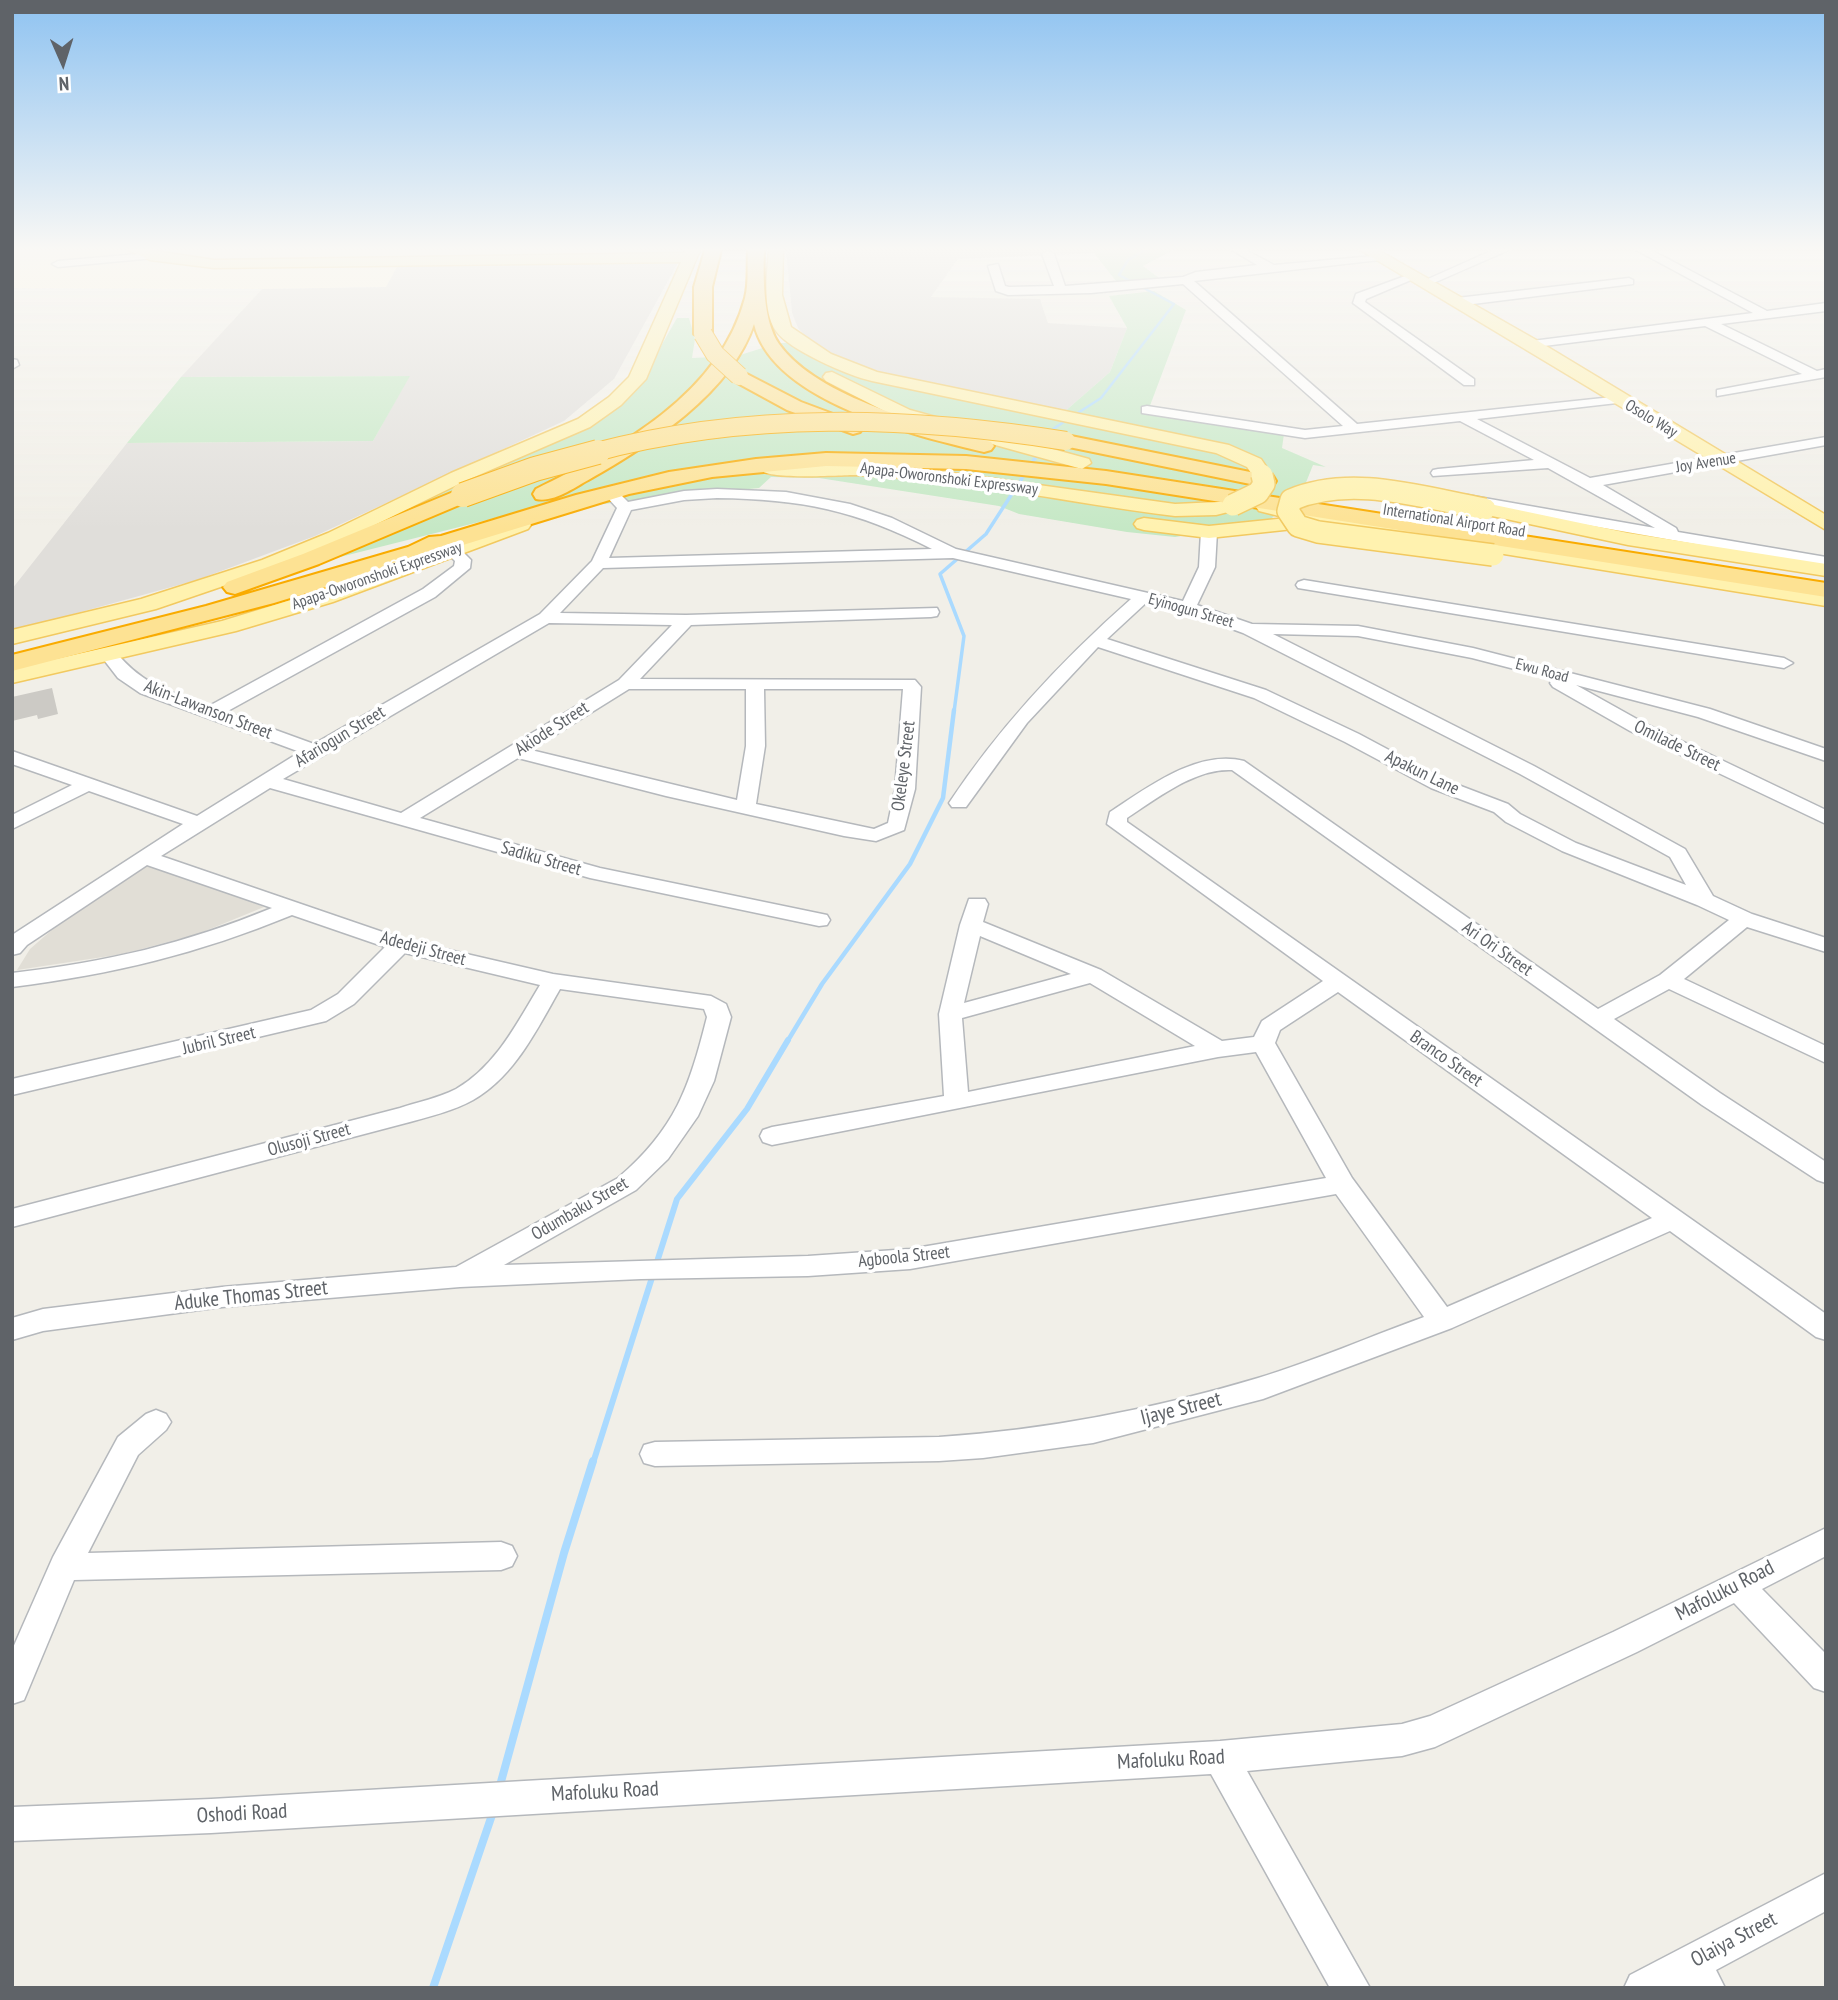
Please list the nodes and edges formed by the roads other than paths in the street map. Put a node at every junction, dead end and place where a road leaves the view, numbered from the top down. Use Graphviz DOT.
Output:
graph roads {
  1 [pos="653,343"];
  2 [pos="709,343"];
  3 [pos="716,343"];
  4 [pos="736,343"];
  5 [pos="770,343"];
  6 [pos="792,343"];
  7 [pos="804,343"];
  8 [pos="1258,343"];
  9 [pos="1415,343"];
  10 [pos="1528,343"];
  11 [pos="1544,343"];
  12 [pos="1753,343"];
  13 [pos="1531,345"];
  14 [pos="1821,374"];
  15 [pos="1469,382"];
  16 [pos="1722,393"];
  17 [pos="1617,399"];
  18 [pos="1147,410"];
  19 [pos="1465,418"];
  20 [pos="1356,430"];
  21 [pos="1826,441"];
  22 [pos="1064,461"];
  23 [pos="1722,461"];
  24 [pos="1550,463"];
  25 [pos="1017,467"];
  26 [pos="1438,473"];
  27 [pos="1366,482"];
  28 [pos="1587,483"];
  29 [pos="1201,493"];
  30 [pos="1324,493"];
  31 [pos="1069,494"];
  32 [pos="620,502"];
  33 [pos="1480,517"];
  34 [pos="1320,519"];
  35 [pos="1826,524"];
  36 [pos="1209,532"];
  37 [pos="1678,536"];
  38 [pos="1558,537"];
  39 [pos="1628,539"];
  40 [pos="452,550"];
  41 [pos="416,551"];
  42 [pos="962,555"];
  43 [pos="1826,562"];
  44 [pos="600,563"];
  45 [pos="1826,570"];
  46 [pos="1666,575"];
  47 [pos="1826,579"];
  48 [pos="1304,585"];
  49 [pos="1826,590"];
  50 [pos="1143,597"];
  51 [pos="1826,600"];
  52 [pos="1188,607"];
  53 [pos="931,612"];
  54 [pos="1364,613"];
  55 [pos="546,618"];
  56 [pos="686,620"];
  57 [pos="1250,629"];
  58 [pos="1094,640"];
  59 [pos="16,650"];
  60 [pos="110,656"];
  61 [pos="1784,663"];
  62 [pos="1531,668"];
  63 [pos="12,676"];
  64 [pos="625,684"];
  65 [pos="755,684"];
  66 [pos="212,712"];
  67 [pos="315,751"];
  68 [pos="517,752"];
  69 [pos="1826,755"];
  70 [pos="12,757"];
  71 [pos="267,781"];
  72 [pos="88,784"];
  73 [pos="1161,787"];
  74 [pos="959,803"];
  75 [pos="745,807"];
  76 [pos="1826,818"];
  77 [pos="403,820"];
  78 [pos="12,822"];
  79 [pos="198,823"];
  80 [pos="145,857"];
  81 [pos="1705,900"];
  82 [pos="291,908"];
  83 [pos="1744,919"];
  84 [pos="819,920"];
  85 [pos="400,945"];
  86 [pos="1826,945"];
  87 [pos="12,948"];
  88 [pos="1094,975"];
  89 [pos="12,980"];
  90 [pos="1668,981"];
  91 [pos="553,982"];
  92 [pos="1336,983"];
  93 [pos="711,1003"];
  94 [pos="950,1014"];
  95 [pos="1597,1019"];
  96 [pos="1263,1043"];
  97 [pos="1218,1049"];
  98 [pos="1826,1055"];
  99 [pos="12,1087"];
  100 [pos="957,1102"];
  101 [pos="772,1136"];
  102 [pos="1826,1174"];
  103 [pos="1342,1184"];
  104 [pos="12,1218"];
  105 [pos="1674,1219"];
  106 [pos="460,1277"];
  107 [pos="1442,1321"];
  108 [pos="1822,1321"];
  109 [pos="12,1329"];
  110 [pos="156,1422"];
  111 [pos="656,1454"];
  112 [pos="1826,1541"];
  113 [pos="501,1556"];
  114 [pos="64,1567"];
  115 [pos="1737,1585"];
  116 [pos="1826,1678"];
  117 [pos="12,1689"];
  118 [pos="1220,1757"];
  119 [pos="471,1801"];
  120 [pos="12,1824"];
  121 [pos="1826,1891"];
  122 [pos="1697,1976"];
  123 [pos="1351,1988"];
  124 [pos="1643,1988"];
  1 -- 59 [label="main road"];
  2 -- 25 [label="highway, bridge"];
  3 -- 59 [label="highway, Apapa-Oworonshoki Expressway"];
  4 -- 41 [label="highway, Apapa-Oworonshoki Expressway"];
  5 -- 25 [label="highway"];
  6 -- 25 [label="main road"];
  7 -- 31 [label="main road, Apapa-Oworonshoki Expressway, bridge"];
  8 -- 20 [label="street"];
  9 -- 15 [label="street"];
  10 -- 13 [label="main road, Osolo Way"];
  11 -- 13 [label="street"];
  12 -- 14 [label="street"];
  13 -- 17 [label="main road, Osolo Way"];
  14 -- 16 [label="street"];
  17 -- 19 [label="street"];
  17 -- 23 [label="main road, Osolo Way"];
  18 -- 20 [label="street"];
  19 -- 20 [label="street"];
  19 -- 24 [label="street"];
  21 -- 23 [label="street, Joy Avenue"];
  22 -- 25 [label="highway"];
  22 -- 29 [label="highway, International Airport Road"];
  22 -- 30 [label="highway"];
  22 -- 33 [label="highway, International Airport Road"];
  22 -- 59 [label="highway, bridge"];
  23 -- 28 [label="street, Joy Avenue"];
  23 -- 35 [label="main road, Osolo Way"];
  24 -- 26 [label="street"];
  24 -- 28 [label="street"];
  25 -- 31 [label="main road, Apapa-Oworonshoki Expressway"];
  25 -- 32 [label="main road, Apapa-Oworonshoki Expressway"];
  25 -- 41 [label="highway"];
  27 -- 37 [label="street"];
  28 -- 37 [label="street"];
  29 -- 34 [label="main road, International Airport Road"];
  29 -- 49 [label="highway, International Airport Road"];
  30 -- 33 [label="highway"];
  30 -- 39 [label="highway"];
  31 -- 36 [label="main road"];
  32 -- 40 [label="main road, Apapa-Oworonshoki Expressway"];
  32 -- 42 [label="street"];
  32 -- 44 [label="street, Afariogun Street"];
  33 -- 38 [label="highway, International Airport Road"];
  33 -- 39 [label="main road"];
  33 -- 46 [label="main road, bridge"];
  34 -- 36 [label="main road"];
  34 -- 46 [label="main road, International Airport Road"];
  36 -- 52 [label="street"];
  37 -- 43 [label="street"];
  38 -- 39 [label="highway"];
  38 -- 47 [label="highway, International Airport Road"];
  39 -- 45 [label="main road"];
  40 -- 60 [label="main road, Apapa-Oworonshoki Expressway"];
  40 -- 66 [label="street"];
  41 -- 59 [label="highway, Apapa-Oworonshoki Expressway"];
  42 -- 44 [label="street, Eyinogun Street"];
  42 -- 50 [label="street, Eyinogun Street"];
  44 -- 55 [label="street, Afariogun Street"];
  46 -- 51 [label="main road, International Airport Road"];
  48 -- 54 [label="street"];
  50 -- 52 [label="street, Eyinogun Street"];
  50 -- 58 [label="street"];
  52 -- 57 [label="street, Eyinogun Street"];
  53 -- 56 [label="street"];
  54 -- 57 [label="street, Ewu Road"];
  54 -- 61 [label="street"];
  54 -- 62 [label="street, Ewu Road"];
  55 -- 56 [label="street"];
  55 -- 67 [label="street, Afariogun Street"];
  56 -- 64 [label="street, Akiode Street"];
  57 -- 81 [label="street, Eyinogun Street"];
  58 -- 74 [label="street"];
  58 -- 81 [label="street, Apakun Lane"];
  60 -- 63 [label="main road, Apapa-Oworonshoki Expressway"];
  60 -- 66 [label="street, Akin-Lawanson Street"];
  62 -- 69 [label="street, Ewu Road"];
  62 -- 76 [label="street, Omilade Street"];
  64 -- 65 [label="street, Okeleye Street"];
  64 -- 68 [label="street, Akiode Street"];
  65 -- 75 [label="street"];
  65 -- 75 [label="street, Okeleye Street"];
  66 -- 67 [label="street, Akin-Lawanson Street"];
  67 -- 71 [label="street, Afariogun Street"];
  68 -- 75 [label="street, Okeleye Street"];
  68 -- 77 [label="street, Akiode Street"];
  70 -- 72 [label="street"];
  71 -- 77 [label="street, Sadiku Street"];
  71 -- 79 [label="street, Afariogun Street"];
  72 -- 78 [label="street"];
  72 -- 79 [label="street"];
  73 -- 92 [label="street, Branco Street"];
  73 -- 95 [label="street, Ari Ori Street"];
  77 -- 84 [label="street, Sadiku Street"];
  79 -- 80 [label="street, Afariogun Street"];
  80 -- 82 [label="street, Adedeji Street"];
  80 -- 87 [label="street, Afariogun Street"];
  81 -- 83 [label="street, Apakun Lane"];
  82 -- 85 [label="street, Adedeji Street"];
  82 -- 89 [label="street"];
  83 -- 86 [label="street, Apakun Lane"];
  83 -- 90 [label="street"];
  85 -- 91 [label="street, Adedeji Street"];
  85 -- 99 [label="street, Jubril Street"];
  88 -- 94 [label="street"];
  88 -- 94 [label="street"];
  88 -- 97 [label="street"];
  90 -- 95 [label="street"];
  90 -- 98 [label="street"];
  91 -- 93 [label="street, Adedeji Street"];
  91 -- 104 [label="street, Olusoji Street"];
  92 -- 96 [label="street"];
  92 -- 105 [label="street, Branco Street"];
  93 -- 106 [label="street, Odumbaku Street"];
  94 -- 100 [label="street"];
  95 -- 102 [label="street, Ari Ori Street"];
  96 -- 97 [label="street"];
  96 -- 103 [label="street"];
  97 -- 100 [label="street"];
  100 -- 101 [label="street"];
  103 -- 106 [label="street, Agboola Street"];
  103 -- 107 [label="street"];
  105 -- 107 [label="street, Ijaye Street"];
  105 -- 108 [label="street, Branco Street"];
  106 -- 109 [label="street, Aduke Thomas Street"];
  107 -- 111 [label="street, Ijaye Street"];
  110 -- 114 [label="street"];
  112 -- 115 [label="street, Mafoluku Road"];
  113 -- 114 [label="street"];
  114 -- 117 [label="street"];
  115 -- 116 [label="street"];
  115 -- 118 [label="street, Mafoluku Road"];
  118 -- 119 [label="street, Mafoluku Road"];
  118 -- 123 [label="street"];
  119 -- 120 [label="street, Oshodi Road"];
  121 -- 122 [label="street, Olaiya Street"];
  122 -- 124 [label="street, Olaiya Street"];
}
